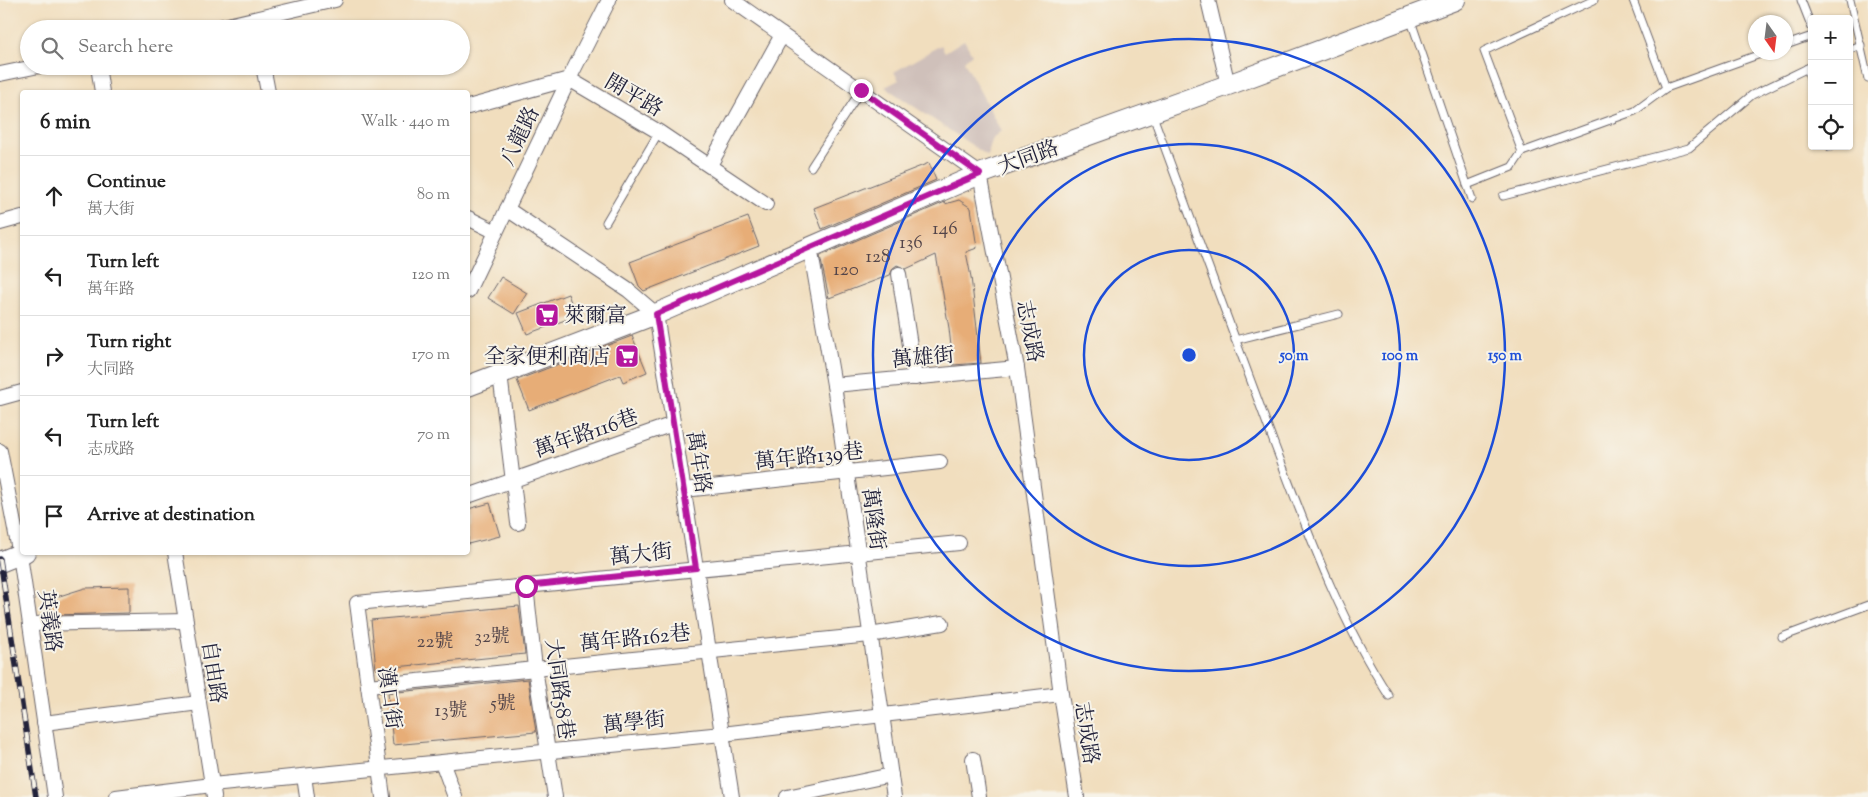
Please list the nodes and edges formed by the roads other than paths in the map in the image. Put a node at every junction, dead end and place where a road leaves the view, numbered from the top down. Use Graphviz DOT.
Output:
graph roads {
  1 [pos="335,0"];
  2 [pos="609,0"];
  3 [pos="732,0"];
  4 [pos="1208,0"];
  5 [pos="1456,0"];
  6 [pos="1594,0"];
  7 [pos="1633,0"];
  8 [pos="1801,0"];
  9 [pos="1850,0"];
  10 [pos="1851,15"];
  11 [pos="1410,17"];
  12 [pos="1808,18"];
  13 [pos="268,20"];
  14 [pos="1853,24"];
  15 [pos="782,35"];
  16 [pos="1808,37"];
  17 [pos="1793,43"];
  18 [pos="1861,45"];
  19 [pos="1853,48"];
  20 [pos="1748,58"];
  21 [pos="1808,68"];
  22 [pos="20,70"];
  23 [pos="0,74"];
  24 [pos="99,75"];
  25 [pos="265,75"];
  26 [pos="569,79"];
  27 [pos="1868,79"];
  28 [pos="1228,86"];
  29 [pos="1666,88"];
  30 [pos="102,90"];
  31 [pos="268,90"];
  32 [pos="861,90"];
  33 [pos="470,106"];
  34 [pos="1152,112"];
  35 [pos="659,132"];
  36 [pos="1522,152"];
  37 [pos="710,165"];
  38 [pos="811,167"];
  39 [pos="980,174"];
  40 [pos="1467,185"];
  41 [pos="1503,196"];
  42 [pos="1472,199"];
  43 [pos="766,204"];
  44 [pos="507,209"];
  45 [pos="20,218"];
  46 [pos="470,219"];
  47 [pos="606,222"];
  48 [pos="0,223"];
  49 [pos="496,232"];
  50 [pos="810,247"];
  51 [pos="899,274"];
  52 [pos="470,284"];
  53 [pos="656,314"];
  54 [pos="1339,314"];
  55 [pos="1235,340"];
  56 [pos="1017,368"];
  57 [pos="500,374"];
  58 [pos="914,378"];
  59 [pos="470,385"];
  60 [pos="834,385"];
  61 [pos="20,393"];
  62 [pos="0,398"];
  63 [pos="673,424"];
  64 [pos="0,451"];
  65 [pos="940,462"];
  66 [pos="847,472"];
  67 [pos="513,480"];
  68 [pos="684,490"];
  69 [pos="470,495"];
  70 [pos="518,523"];
  71 [pos="20,541"];
  72 [pos="959,543"];
  73 [pos="858,554"];
  74 [pos="20,555"];
  75 [pos="23,555"];
  76 [pos="175,555"];
  77 [pos="0,562"];
  78 [pos="696,568"];
  79 [pos="526,586"];
  80 [pos="357,603"];
  81 [pos="1868,605"];
  82 [pos="186,621"];
  83 [pos="942,622"];
  84 [pos="30,624"];
  85 [pos="870,635"];
  86 [pos="1782,637"];
  87 [pos="709,650"];
  88 [pos="535,668"];
  89 [pos="368,686"];
  90 [pos="1061,694"];
  91 [pos="1389,696"];
  92 [pos="199,703"];
  93 [pos="882,714"];
  94 [pos="44,722"];
  95 [pos="722,734"];
  96 [pos="549,751"];
  97 [pos="973,759"];
  98 [pos="442,762"];
  99 [pos="379,768"];
  100 [pos="890,775"];
  101 [pos="304,776"];
  102 [pos="213,791"];
  103 [pos="55,797"];
  104 [pos="116,797"];
  105 [pos="307,797"];
  106 [pos="383,797"];
  107 [pos="455,797"];
  108 [pos="555,797"];
  109 [pos="732,797"];
  110 [pos="787,797"];
  111 [pos="894,797"];
  112 [pos="979,797"];
  113 [pos="1077,797"];
  1 -- 13 [label="street"];
  2 -- 26 [label="street, 八龍路"];
  3 -- 15 [label="street"];
  4 -- 28 [label="street"];
  5 -- 11 [label="main road, 大同路"];
  6 -- 36 [label="lane"];
  7 -- 29 [label="lane"];
  8 -- 12 [label="lane"];
  9 -- 10 [label="lane"];
  11 -- 28 [label="main road, 大同路"];
  11 -- 40 [label="lane"];
  14 -- 18 [label="lane"];
  15 -- 32 [label="street"];
  15 -- 37 [label="street"];
  16 -- 17 [label="lane"];
  18 -- 19 [label="lane"];
  18 -- 27 [label="lane"];
  20 -- 29 [label="lane"];
  21 -- 41 [label="lane"];
  22 -- 23 [label="street"];
  24 -- 30 [label="street"];
  25 -- 31 [label="street"];
  26 -- 33 [label="street"];
  26 -- 35 [label="street, 開平路"];
  26 -- 44 [label="street, 八龍路"];
  28 -- 34 [label="main road, 大同路"];
  29 -- 36 [label="lane"];
  32 -- 38 [label="lane"];
  32 -- 39 [label="street"];
  34 -- 39 [label="main road, 大同路"];
  34 -- 55 [label="lane"];
  35 -- 37 [label="street, 開平路"];
  35 -- 47 [label="lane"];
  36 -- 40 [label="lane"];
  37 -- 43 [label="street, 開平路"];
  39 -- 50 [label="main road, 大同路"];
  39 -- 56 [label="street, 志成路"];
  40 -- 42 [label="lane"];
  44 -- 49 [label="street, 八龍路"];
  44 -- 53 [label="street"];
  45 -- 48 [label="street"];
  46 -- 49 [label="street"];
  49 -- 52 [label="street, 八龍路"];
  50 -- 53 [label="main road, 大同路"];
  50 -- 60 [label="street, 萬隆街"];
  51 -- 58 [label="street"];
  53 -- 57 [label="main road, 大同路"];
  53 -- 63 [label="street, 萬年路"];
  54 -- 55 [label="lane"];
  55 -- 91 [label="lane"];
  56 -- 58 [label="street, 萬雄街"];
  56 -- 90 [label="street, 志成路"];
  57 -- 59 [label="main road, 大同路"];
  57 -- 67 [label="street"];
  58 -- 60 [label="street, 萬雄街"];
  60 -- 66 [label="street, 萬隆街"];
  61 -- 62 [label="street"];
  63 -- 67 [label="street, 萬年路116巷"];
  63 -- 68 [label="street, 萬年路"];
  64 -- 71 [label="street, 英義路"];
  65 -- 66 [label="street, 萬年路139巷"];
  66 -- 68 [label="street, 萬年路139巷"];
  66 -- 73 [label="street, 萬隆街"];
  67 -- 69 [label="street, 萬年路116巷"];
  67 -- 70 [label="street"];
  68 -- 78 [label="street, 萬年路"];
  72 -- 73 [label="street, 萬大街"];
  73 -- 78 [label="street, 萬大街"];
  73 -- 85 [label="street, 萬隆街"];
  74 -- 77 [label="main road"];
  75 -- 84 [label="street, 英義路"];
  76 -- 82 [label="street, 自由路"];
  78 -- 79 [label="street, 萬大街"];
  78 -- 87 [label="street, 萬年路"];
  79 -- 80 [label="street, 萬大街"];
  79 -- 88 [label="street, 大同路58巷"];
  80 -- 89 [label="street, 漢口街"];
  81 -- 86 [label="lane"];
  82 -- 84 [label="street"];
  82 -- 92 [label="street, 自由路"];
  83 -- 85 [label="street, 萬年路162巷"];
  84 -- 94 [label="street, 英義路"];
  85 -- 87 [label="street, 萬年路162巷"];
  85 -- 93 [label="street, 萬隆街"];
  87 -- 88 [label="street, 萬年路162巷"];
  87 -- 95 [label="street, 萬年路"];
  88 -- 89 [label="street, 萬年路162巷"];
  88 -- 96 [label="street, 大同路58巷"];
  89 -- 99 [label="street, 漢口街"];
  90 -- 93 [label="street, 萬學街"];
  90 -- 113 [label="street, 志成路"];
  92 -- 94 [label="street"];
  92 -- 102 [label="street, 自由路"];
  93 -- 95 [label="street, 萬學街"];
  93 -- 100 [label="street, 萬隆街"];
  94 -- 103 [label="street, 英義路"];
  95 -- 96 [label="street, 萬學街"];
  95 -- 109 [label="street, 萬年路"];
  96 -- 98 [label="street, 萬學街"];
  96 -- 108 [label="street, 大同路58巷"];
  97 -- 112 [label="street"];
  98 -- 99 [label="street, 萬學街"];
  98 -- 107 [label="street"];
  99 -- 101 [label="street, 萬學街"];
  99 -- 106 [label="street, 漢口街"];
  100 -- 110 [label="street"];
  100 -- 111 [label="street, 萬隆街"];
  101 -- 102 [label="street, 萬學街"];
  101 -- 105 [label="street"];
  102 -- 104 [label="street, 萬學街"];
}
